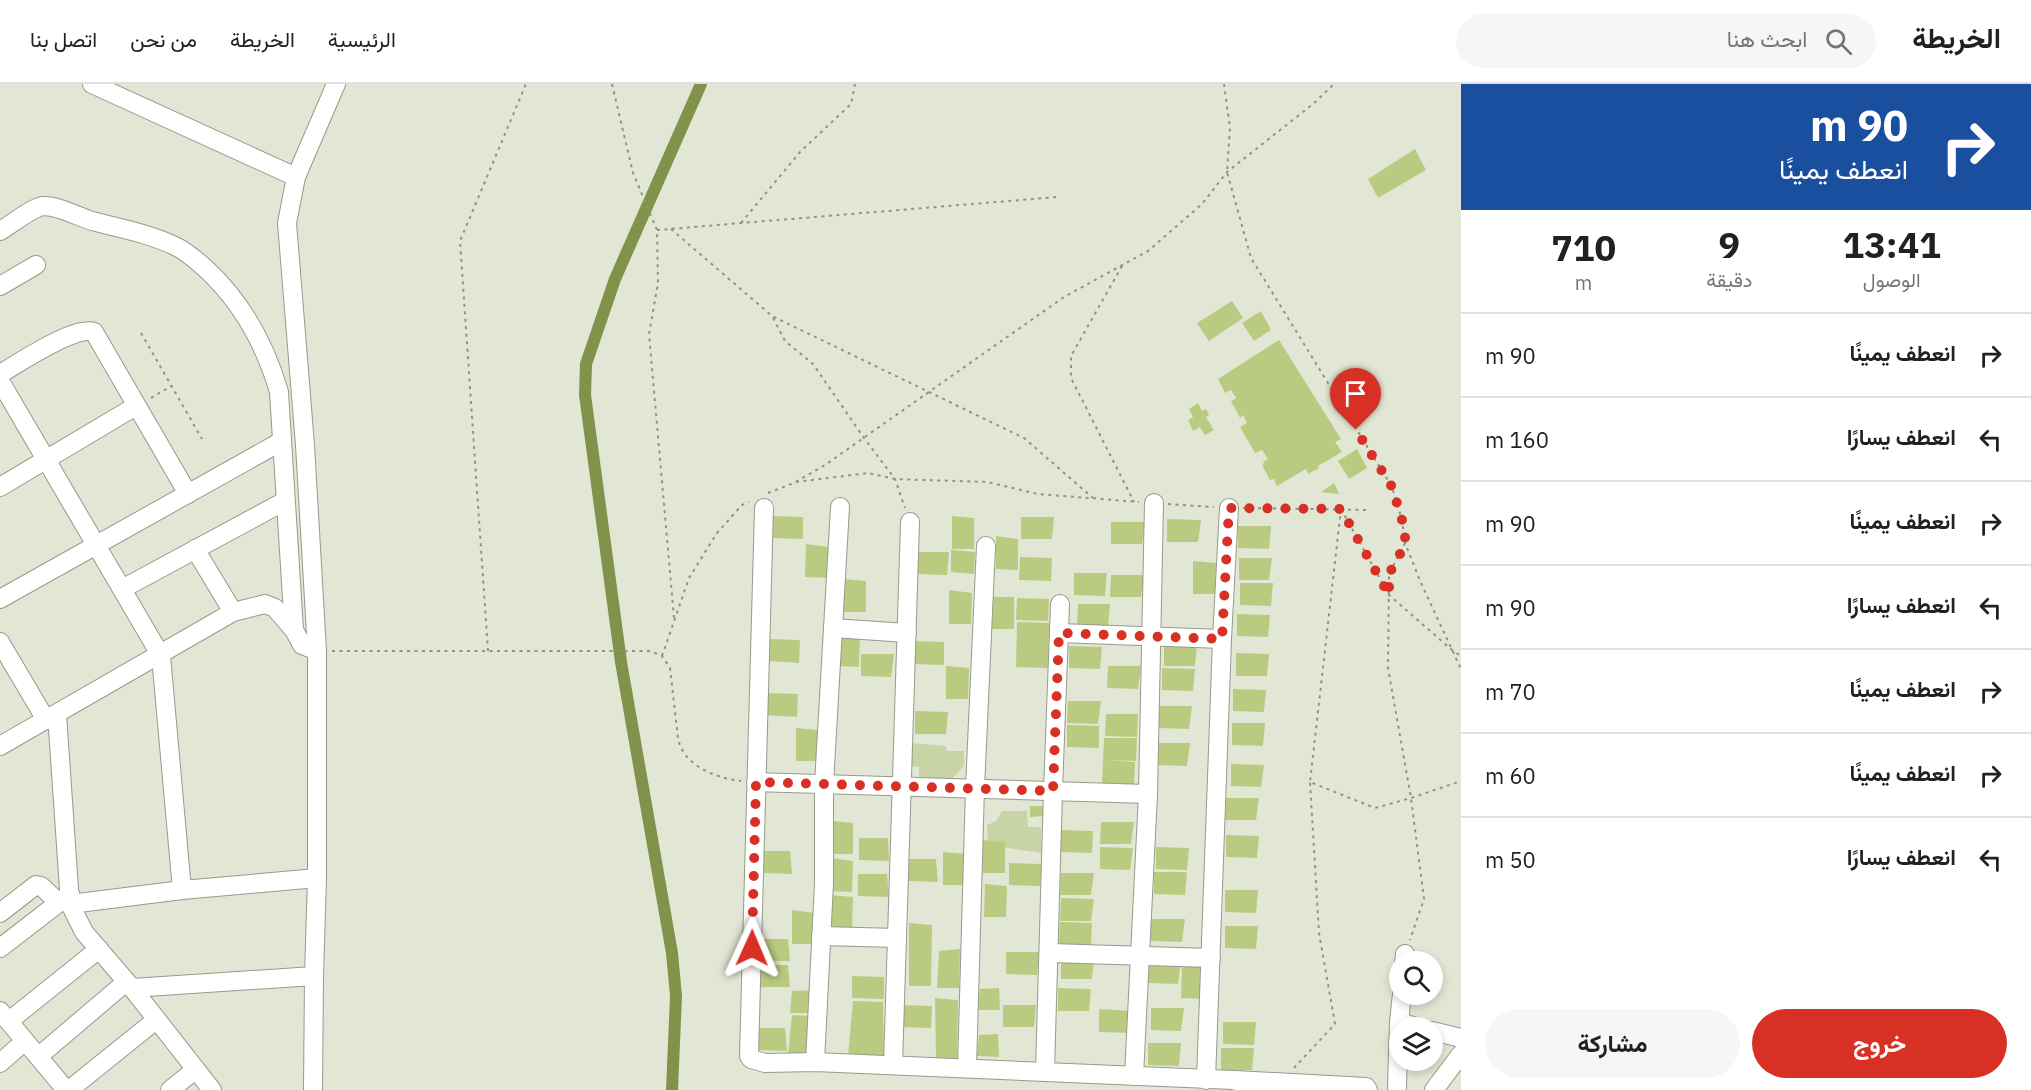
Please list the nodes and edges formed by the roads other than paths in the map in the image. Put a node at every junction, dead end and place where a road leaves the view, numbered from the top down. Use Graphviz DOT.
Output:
graph roads {
  1 [pos="92,84"];
  2 [pos="336,84"];
  3 [pos="296,177"];
  4 [pos="0,231"];
  5 [pos="36,266"];
  6 [pos="0,286"];
  7 [pos="0,374"];
  8 [pos="0,381"];
  9 [pos="136,406"];
  10 [pos="282,441"];
  11 [pos="46,460"];
  12 [pos="0,487"];
  13 [pos="188,494"];
  14 [pos="285,501"];
  15 [pos="760,501"];
  16 [pos="1154,503"];
  17 [pos="840,507"];
  18 [pos="1229,508"];
  19 [pos="910,522"];
  20 [pos="96,545"];
  21 [pos="987,546"];
  22 [pos="195,549"];
  23 [pos="122,589"];
  24 [pos="0,599"];
  25 [pos="1060,604"];
  26 [pos="233,612"];
  27 [pos="833,628"];
  28 [pos="294,630"];
  29 [pos="907,633"];
  30 [pos="1059,633"];
  31 [pos="1152,638"];
  32 [pos="1222,639"];
  33 [pos="0,642"];
  34 [pos="317,651"];
  35 [pos="161,656"];
  36 [pos="52,717"];
  37 [pos="0,746"];
  38 [pos="756,782"];
  39 [pos="824,784"];
  40 [pos="902,786"];
  41 [pos="975,788"];
  42 [pos="1053,791"];
  43 [pos="1148,794"];
  44 [pos="317,878"];
  45 [pos="182,890"];
  46 [pos="66,900"];
  47 [pos="0,913"];
  48 [pos="821,936"];
  49 [pos="897,938"];
  50 [pos="0,948"];
  51 [pos="99,950"];
  52 [pos="1050,953"];
  53 [pos="1140,954"];
  54 [pos="1211,958"];
  55 [pos="314,976"];
  56 [pos="129,985"];
  57 [pos="4,1016"];
  58 [pos="156,1020"];
  59 [pos="1443,1034"];
  60 [pos="1461,1038"];
  61 [pos="25,1041"];
  62 [pos="1461,1054"];
  63 [pos="39,1056"];
  64 [pos="816,1062"];
  65 [pos="0,1063"];
  66 [pos="893,1065"];
  67 [pos="967,1068"];
  68 [pos="195,1070"];
  69 [pos="1045,1071"];
  70 [pos="1402,1071"];
  71 [pos="1134,1076"];
  72 [pos="1206,1080"];
  73 [pos="1241,1085"];
  74 [pos="1367,1089"];
  75 [pos="1403,1089"];
  76 [pos="67,1090"];
  77 [pos="170,1090"];
  78 [pos="212,1090"];
  79 [pos="314,1090"];
  80 [pos="1434,1090"];
  1 -- 3 [label="street"];
  2 -- 3 [label="street"];
  3 -- 34 [label="street"];
  4 -- 10 [label="street"];
  5 -- 6 [label="street"];
  7 -- 9 [label="street"];
  8 -- 11 [label="street"];
  9 -- 11 [label="street"];
  9 -- 13 [label="street"];
  10 -- 13 [label="street"];
  10 -- 14 [label="street"];
  11 -- 12 [label="street"];
  11 -- 20 [label="street"];
  13 -- 20 [label="street"];
  14 -- 22 [label="street"];
  14 -- 28 [label="street"];
  15 -- 38 [label="street"];
  16 -- 31 [label="street"];
  17 -- 27 [label="street"];
  18 -- 32 [label="street"];
  19 -- 29 [label="street"];
  20 -- 23 [label="street"];
  20 -- 24 [label="street"];
  21 -- 41 [label="street"];
  22 -- 23 [label="street"];
  22 -- 26 [label="street"];
  23 -- 35 [label="street"];
  25 -- 30 [label="street"];
  26 -- 28 [label="street"];
  26 -- 35 [label="street"];
  27 -- 29 [label="street"];
  27 -- 39 [label="street"];
  28 -- 34 [label="street"];
  29 -- 40 [label="street"];
  30 -- 31 [label="street"];
  30 -- 42 [label="street"];
  31 -- 32 [label="street"];
  31 -- 43 [label="street"];
  32 -- 54 [label="street"];
  33 -- 36 [label="street"];
  34 -- 44 [label="street"];
  35 -- 36 [label="street"];
  35 -- 45 [label="street"];
  36 -- 37 [label="street"];
  36 -- 46 [label="street"];
  38 -- 39 [label="street"];
  38 -- 64 [label="street"];
  39 -- 40 [label="street"];
  39 -- 48 [label="street"];
  40 -- 41 [label="street"];
  40 -- 49 [label="street"];
  41 -- 42 [label="street"];
  41 -- 67 [label="street"];
  42 -- 43 [label="street"];
  42 -- 52 [label="street"];
  43 -- 53 [label="street"];
  44 -- 45 [label="street"];
  44 -- 55 [label="street"];
  45 -- 46 [label="street"];
  46 -- 47 [label="street"];
  46 -- 50 [label="street"];
  46 -- 51 [label="street"];
  48 -- 49 [label="street"];
  48 -- 64 [label="street"];
  49 -- 66 [label="street"];
  51 -- 56 [label="street"];
  51 -- 57 [label="street"];
  52 -- 53 [label="street"];
  52 -- 69 [label="street"];
  53 -- 54 [label="street"];
  53 -- 71 [label="street"];
  54 -- 72 [label="street"];
  55 -- 56 [label="street"];
  55 -- 79 [label="street"];
  56 -- 58 [label="street"];
  56 -- 63 [label="street"];
  57 -- 61 [label="street"];
  58 -- 68 [label="street"];
  58 -- 76 [label="street"];
  59 -- 60 [label="street"];
  61 -- 63 [label="street"];
  61 -- 65 [label="street"];
  62 -- 80 [label="street"];
  63 -- 76 [label="street"];
  64 -- 66 [label="street"];
  66 -- 67 [label="street"];
  67 -- 69 [label="street"];
  68 -- 77 [label="street"];
  68 -- 78 [label="street"];
  69 -- 71 [label="street"];
  70 -- 75 [label="street"];
  71 -- 72 [label="street"];
  72 -- 73 [label="street"];
  73 -- 74 [label="street"];
  74 -- 75 [label="street"];
}
